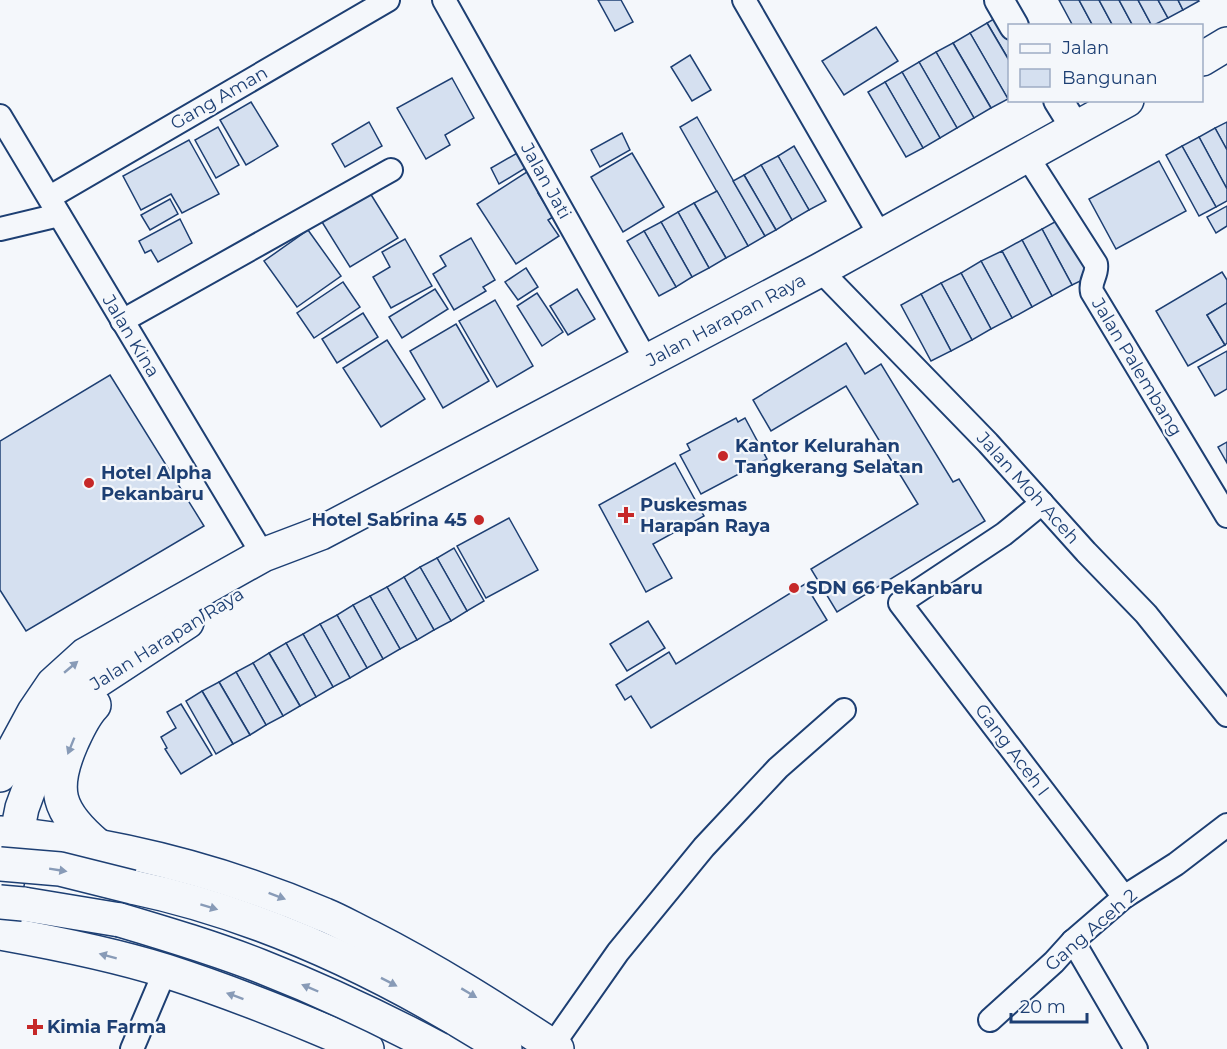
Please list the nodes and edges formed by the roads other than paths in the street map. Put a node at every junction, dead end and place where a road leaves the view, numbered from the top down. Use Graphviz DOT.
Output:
graph roads {
  1 [pos="388,0"];
  2 [pos="444,0"];
  3 [pos="744,0"];
  4 [pos="999,0"];
  5 [pos="1013,24"];
  6 [pos="1227,44"];
  7 [pos="1203,58"];
  8 [pos="1059,102"];
  9 [pos="1123,102"];
  10 [pos="0,116"];
  11 [pos="1076,129"];
  12 [pos="1027,156"];
  13 [pos="391,170"];
  14 [pos="55,206"];
  15 [pos="0,229"];
  16 [pos="881,237"];
  17 [pos="820,270"];
  18 [pos="122,321"];
  19 [pos="647,362"];
  20 [pos="1042,503"];
  21 [pos="1227,516"];
  22 [pos="321,534"];
  23 [pos="263,555"];
  24 [pos="161,638"];
  25 [pos="844,710"];
  26 [pos="34,712"];
  27 [pos="1227,716"];
  28 [pos="0,755"];
  29 [pos="0,775"];
  30 [pos="1227,825"];
  31 [pos="8,833"];
  32 [pos="97,845"];
  33 [pos="0,864"];
  34 [pos="202,871"];
  35 [pos="1124,897"];
  36 [pos="0,902"];
  37 [pos="0,918"];
  38 [pos="0,933"];
  39 [pos="1073,941"];
  40 [pos="165,971"];
  41 [pos="990,1020"];
  42 [pos="555,1047"];
  43 [pos="132,1049"];
  44 [pos="367,1049"];
  45 [pos="439,1049"];
  46 [pos="505,1049"];
  47 [pos="1136,1049"];
  1 -- 14 [label="street, Gang Aman"];
  2 -- 19 [label="street, Jalan Jati"];
  3 -- 16 [label="street"];
  4 -- 5 [label="street"];
  6 -- 7 [label="main road"];
  8 -- 11 [label="street"];
  9 -- 11 [label="main road, Jalan Harapan Raya"];
  10 -- 14 [label="street, Jalan Kina"];
  11 -- 12 [label="main road, Jalan Harapan Raya"];
  12 -- 16 [label="main road, Jalan Harapan Raya"];
  12 -- 21 [label="street, Jalan Palembang"];
  13 -- 18 [label="street"];
  14 -- 15 [label="street, Gang Aman"];
  14 -- 18 [label="street, Jalan Kina"];
  16 -- 17 [label="main road, Jalan Harapan Raya"];
  17 -- 19 [label="main road, Jalan Harapan Raya"];
  17 -- 20 [label="street, Jalan Moh Aceh"];
  18 -- 23 [label="street, Jalan Kina"];
  19 -- 22 [label="main road, Jalan Harapan Raya"];
  20 -- 27 [label="street, Jalan Moh Aceh"];
  20 -- 35 [label="street, Gang Aceh I"];
  22 -- 23 [label="main road, Jalan Harapan Raya"];
  22 -- 24 [label="main road, Jalan Harapan Raya"];
  26 -- 23 [label="main road, Jalan Harapan Raya, one-way"];
  24 -- 31 [label="main road, Jalan Harapan Raya"];
  24 -- 32 [label="main road, one-way"];
  25 -- 42 [label="street"];
  26 -- 28 [label="main road"];
  26 -- 29 [label="main road, Jalan Harapan Raya"];
  30 -- 35 [label="street, Gang Aceh 2"];
  31 -- 32 [label="main road"];
  31 -- 37 [label="main road, Jalan Harapan Raya"];
  32 -- 34 [label="main road"];
  33 -- 46 [label="main road, one-way, bridge"];
  34 -- 40 [label="main road"];
  34 -- 42 [label="main road, one-way"];
  35 -- 39 [label="street, Gang Aceh 2"];
  45 -- 36 [label="main road, one-way, bridge"];
  40 -- 38 [label="main road, one-way"];
  39 -- 41 [label="street, Gang Aceh 2"];
  39 -- 47 [label="street"];
  40 -- 43 [label="street"];
  44 -- 40 [label="main road, one-way"];
}
